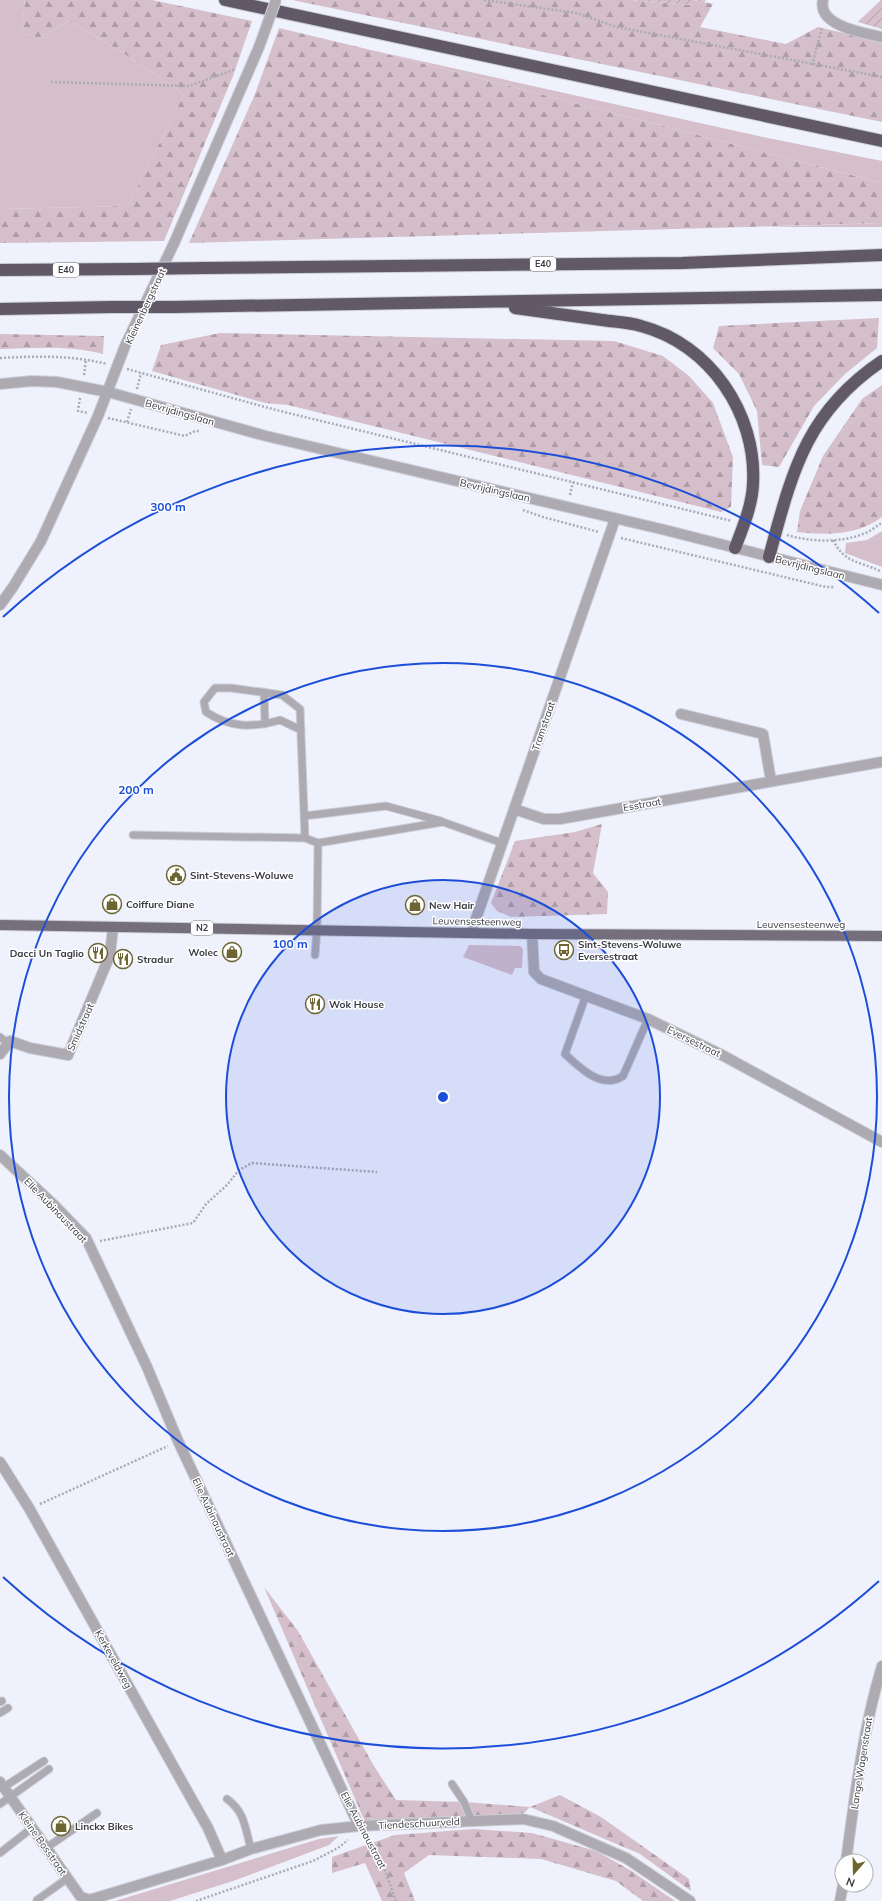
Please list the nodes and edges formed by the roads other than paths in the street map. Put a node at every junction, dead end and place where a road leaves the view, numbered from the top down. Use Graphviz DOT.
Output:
graph roads {
  1 [pos="225,0"];
  2 [pos="276,0"];
  3 [pos="823,0"];
  4 [pos="241,2"];
  5 [pos="882,37"];
  6 [pos="882,141"];
  7 [pos="882,255"];
  8 [pos="0,270"];
  9 [pos="882,294"];
  10 [pos="478,302"];
  11 [pos="0,309"];
  12 [pos="882,361"];
  13 [pos="0,384"];
  14 [pos="108,392"];
  15 [pos="615,519"];
  16 [pos="735,548"];
  17 [pos="769,557"];
  18 [pos="882,585"];
  19 [pos="0,605"];
  20 [pos="264,692"];
  21 [pos="681,714"];
  22 [pos="265,724"];
  23 [pos="301,730"];
  24 [pos="882,762"];
  25 [pos="771,780"];
  26 [pos="514,809"];
  27 [pos="304,816"];
  28 [pos="443,822"];
  29 [pos="133,835"];
  30 [pos="305,838"];
  31 [pos="318,843"];
  32 [pos="502,843"];
  33 [pos="0,925"];
  34 [pos="112,927"];
  35 [pos="317,930"];
  36 [pos="471,933"];
  37 [pos="532,934"];
  38 [pos="882,936"];
  39 [pos="315,955"];
  40 [pos="586,995"];
  41 [pos="648,1019"];
  42 [pos="4,1040"];
  43 [pos="0,1054"];
  44 [pos="882,1142"];
  45 [pos="0,1155"];
  46 [pos="0,1462"];
  47 [pos="882,1666"];
  48 [pos="8,1708"];
  49 [pos="0,1713"];
  50 [pos="44,1761"];
  51 [pos="49,1769"];
  52 [pos="452,1784"];
  53 [pos="2,1785"];
  54 [pos="11,1797"];
  55 [pos="227,1799"];
  56 [pos="0,1804"];
  57 [pos="97,1813"];
  58 [pos="472,1821"];
  59 [pos="359,1826"];
  60 [pos="32,1828"];
  61 [pos="46,1848"];
  62 [pos="251,1849"];
  63 [pos="0,1853"];
  64 [pos="847,1853"];
  65 [pos="222,1860"];
  66 [pos="68,1878"];
  67 [pos="37,1900"];
  68 [pos="89,1900"];
  69 [pos="690,1901"];
  1 -- 4 [label="highway"];
  2 -- 14 [label="street, Kleinenbergstraat, bridge"];
  3 -- 5 [label="street"];
  4 -- 6 [label="highway"];
  7 -- 8 [label="highway, E40, bridge"];
  9 -- 10 [label="highway"];
  10 -- 11 [label="highway, bridge"];
  10 -- 16 [label="highway"];
  12 -- 17 [label="highway"];
  13 -- 14 [label="street, Bevrijdingslaan"];
  14 -- 15 [label="street, Bevrijdingslaan"];
  14 -- 19 [label="street, Kleinenbergstraat"];
  15 -- 16 [label="street, Bevrijdingslaan"];
  15 -- 26 [label="street, Tramstraat"];
  16 -- 17 [label="street, Bevrijdingslaan"];
  17 -- 18 [label="street, Bevrijdingslaan"];
  20 -- 22 [label="lane"];
  20 -- 22 [label="lane"];
  20 -- 23 [label="lane"];
  21 -- 25 [label="street"];
  22 -- 23 [label="lane"];
  23 -- 27 [label="lane"];
  24 -- 25 [label="street, Esstraat"];
  25 -- 26 [label="street, Esstraat"];
  26 -- 32 [label="street, Tramstraat"];
  27 -- 28 [label="lane"];
  27 -- 30 [label="lane"];
  28 -- 31 [label="lane"];
  28 -- 32 [label="lane"];
  29 -- 30 [label="lane"];
  30 -- 31 [label="lane"];
  31 -- 35 [label="lane"];
  32 -- 36 [label="street, Tramstraat"];
  33 -- 34 [label="main road, Leuvensesteenweg / N2"];
  34 -- 35 [label="main road, Leuvensesteenweg / N2"];
  34 -- 42 [label="street, Smidstraat"];
  35 -- 36 [label="main road, Leuvensesteenweg / N2"];
  35 -- 39 [label="lane"];
  36 -- 37 [label="main road, Leuvensesteenweg / N2"];
  37 -- 38 [label="main road, Leuvensesteenweg / N2"];
  37 -- 40 [label="street, Eversestraat"];
  40 -- 41 [label="street, Eversestraat"];
  40 -- 41 [label="lane"];
  41 -- 44 [label="street, Eversestraat"];
  42 -- 43 [label="street, Smidstraat"];
  45 -- 59 [label="street, Elie Aubinaustraat"];
  46 -- 65 [label="street, Kerkeveldweg"];
  47 -- 64 [label="street, Lange Wagenstraat"];
  48 -- 49 [label="lane"];
  50 -- 53 [label="lane"];
  51 -- 54 [label="lane"];
  52 -- 58 [label="lane"];
  53 -- 54 [label="street, Kleine Bosstraat"];
  54 -- 56 [label="lane"];
  54 -- 60 [label="street, Kleine Bosstraat"];
  55 -- 62 [label="lane"];
  57 -- 61 [label="lane"];
  58 -- 59 [label="street, Tiendeschuurveld"];
  58 -- 69 [label="street, Tiendeschuurveld"];
  59 -- 62 [label="street, Tiendeschuurveld"];
  60 -- 61 [label="street, Kleine Bosstraat"];
  60 -- 63 [label="lane"];
  61 -- 66 [label="street, Kleine Bosstraat"];
  62 -- 65 [label="street, Tiendeschuurveld"];
  65 -- 68 [label="street, Tiendeschuurveld"];
  66 -- 67 [label="lane"];
  66 -- 68 [label="street, Kleine Bosstraat"];
}
